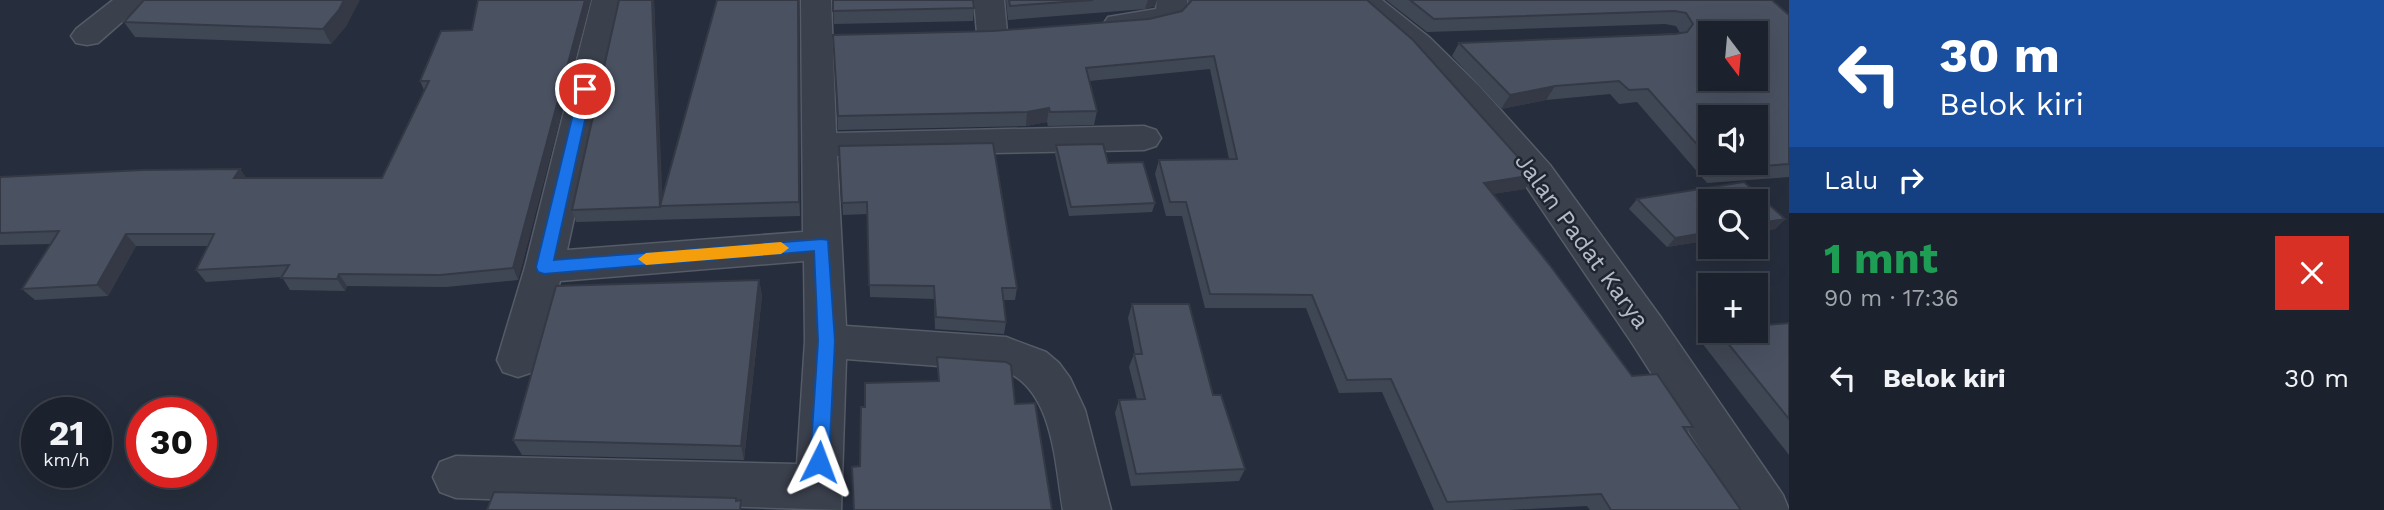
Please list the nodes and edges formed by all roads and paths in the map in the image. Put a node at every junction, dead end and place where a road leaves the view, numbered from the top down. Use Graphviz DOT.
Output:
graph roads {
  1 [pos="132,0"];
  2 [pos="607,0"];
  3 [pos="989,0"];
  4 [pos="1172,0"];
  5 [pos="1364,0"];
  6 [pos="824,24"];
  7 [pos="1085,26"];
  8 [pos="992,32"];
  9 [pos="87,36"];
  10 [pos="1459,44"];
  11 [pos="1419,45"];
  12 [pos="1144,138"];
  13 [pos="821,145"];
  14 [pos="822,245"];
  15 [pos="544,267"];
  16 [pos="826,341"];
  17 [pos="518,360"];
  18 [pos="456,477"];
  19 [pos="817,498"];
  20 [pos="1771,501"];
  21 [pos="1087,510"];
  1 -- 9 [label="street"];
  2 -- 15 [label="street"];
  3 -- 8 [label="street"];
  4 -- 7 [label="street"];
  5 -- 11 [label="street, Jalan Padat Karya"];
  6 -- 13 [label="street"];
  10 -- 11 [label="street"];
  11 -- 20 [label="street, Jalan Padat Karya"];
  12 -- 13 [label="street"];
  13 -- 14 [label="street"];
  14 -- 15 [label="street"];
  14 -- 16 [label="street"];
  15 -- 17 [label="street"];
  16 -- 19 [label="street"];
  16 -- 21 [label="street"];
  18 -- 19 [label="street"];
}
